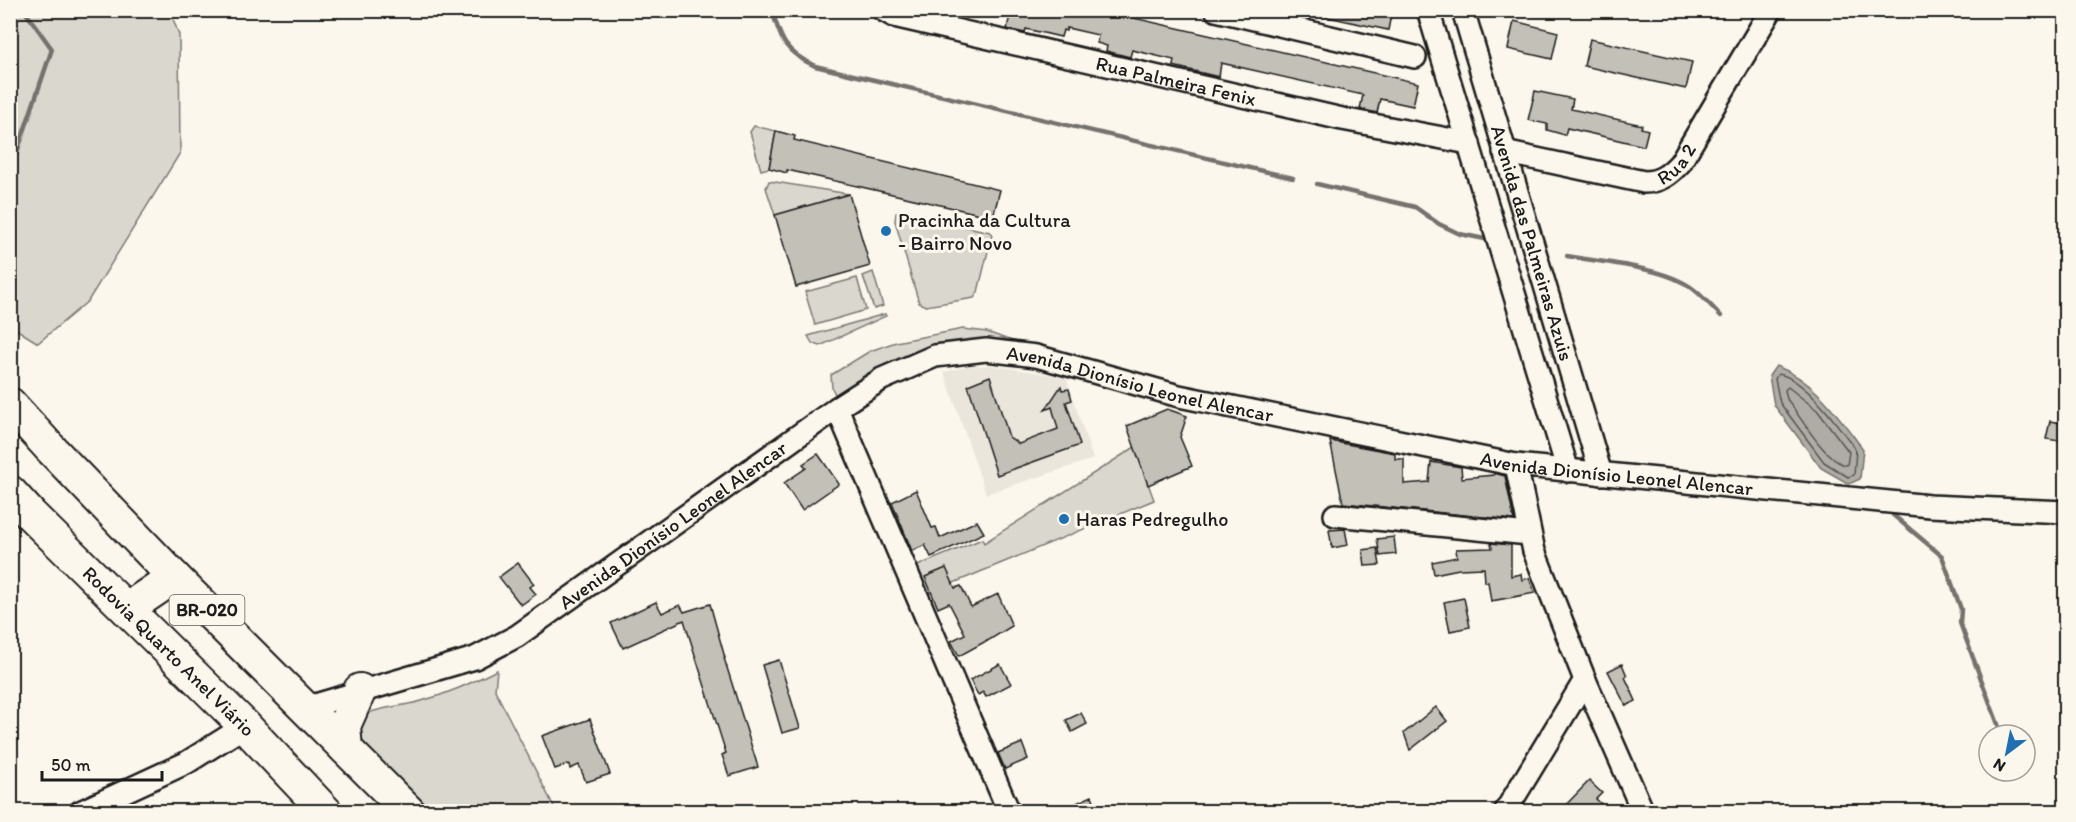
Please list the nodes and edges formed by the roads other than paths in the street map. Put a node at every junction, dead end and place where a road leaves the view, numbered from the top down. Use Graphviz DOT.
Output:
graph roads {
  1 [pos="884,10"];
  2 [pos="1216,10"];
  3 [pos="1428,10"];
  4 [pos="1462,10"];
  5 [pos="1771,10"];
  6 [pos="1415,57"];
  7 [pos="1468,143"];
  8 [pos="1504,152"];
  9 [pos="10,404"];
  10 [pos="837,408"];
  11 [pos="1516,465"];
  12 [pos="1568,471"];
  13 [pos="1601,474"];
  14 [pos="10,492"];
  15 [pos="2066,512"];
  16 [pos="1335,515"];
  17 [pos="1529,534"];
  18 [pos="174,577"];
  19 [pos="127,609"];
  20 [pos="1585,680"];
  21 [pos="360,690"];
  22 [pos="305,708"];
  23 [pos="245,726"];
  24 [pos="346,749"];
  25 [pos="407,811"];
  26 [pos="80,812"];
  27 [pos="327,812"];
  28 [pos="1009,812"];
  29 [pos="1504,812"];
  30 [pos="1643,812"];
  1 -- 7 [label="street, Rua Palmeira Fenix"];
  2 -- 6 [label="street"];
  3 -- 7 [label="street, Avenida das Palmeiras Azuis"];
  4 -- 8 [label="street, Avenida das Palmeiras Azuis"];
  5 -- 8 [label="street, Rua 2"];
  7 -- 12 [label="street, Avenida das Palmeiras Azuis"];
  8 -- 13 [label="street, Avenida das Palmeiras Azuis"];
  9 -- 18 [label="highway, BR-020"];
  10 -- 11 [label="street, Avenida Dionísio Leonel Alencar"];
  10 -- 21 [label="street, Avenida Dionísio Leonel Alencar"];
  10 -- 28 [label="street"];
  11 -- 12 [label="street, Avenida Dionísio Leonel Alencar"];
  11 -- 17 [label="street"];
  12 -- 13 [label="street, Avenida Dionísio Leonel Alencar"];
  13 -- 15 [label="street, Avenida Dionísio Leonel Alencar"];
  14 -- 19 [label="highway, Rodovia Quarto Anel Viário / BR-020"];
  16 -- 17 [label="street"];
  17 -- 20 [label="street"];
  18 -- 19 [label="highway"];
  18 -- 22 [label="highway, BR-020"];
  19 -- 23 [label="highway, Rodovia Quarto Anel Viário / BR-020"];
  20 -- 29 [label="street"];
  20 -- 30 [label="street"];
  21 -- 22 [label="street, Avenida Dionísio Leonel Alencar"];
  21 -- 24 [label="highway"];
  22 -- 24 [label="highway, BR-020"];
  23 -- 26 [label="street"];
  23 -- 27 [label="highway, Rodovia Quarto Anel Viário / BR-020"];
  24 -- 25 [label="highway, BR-020"];
}
